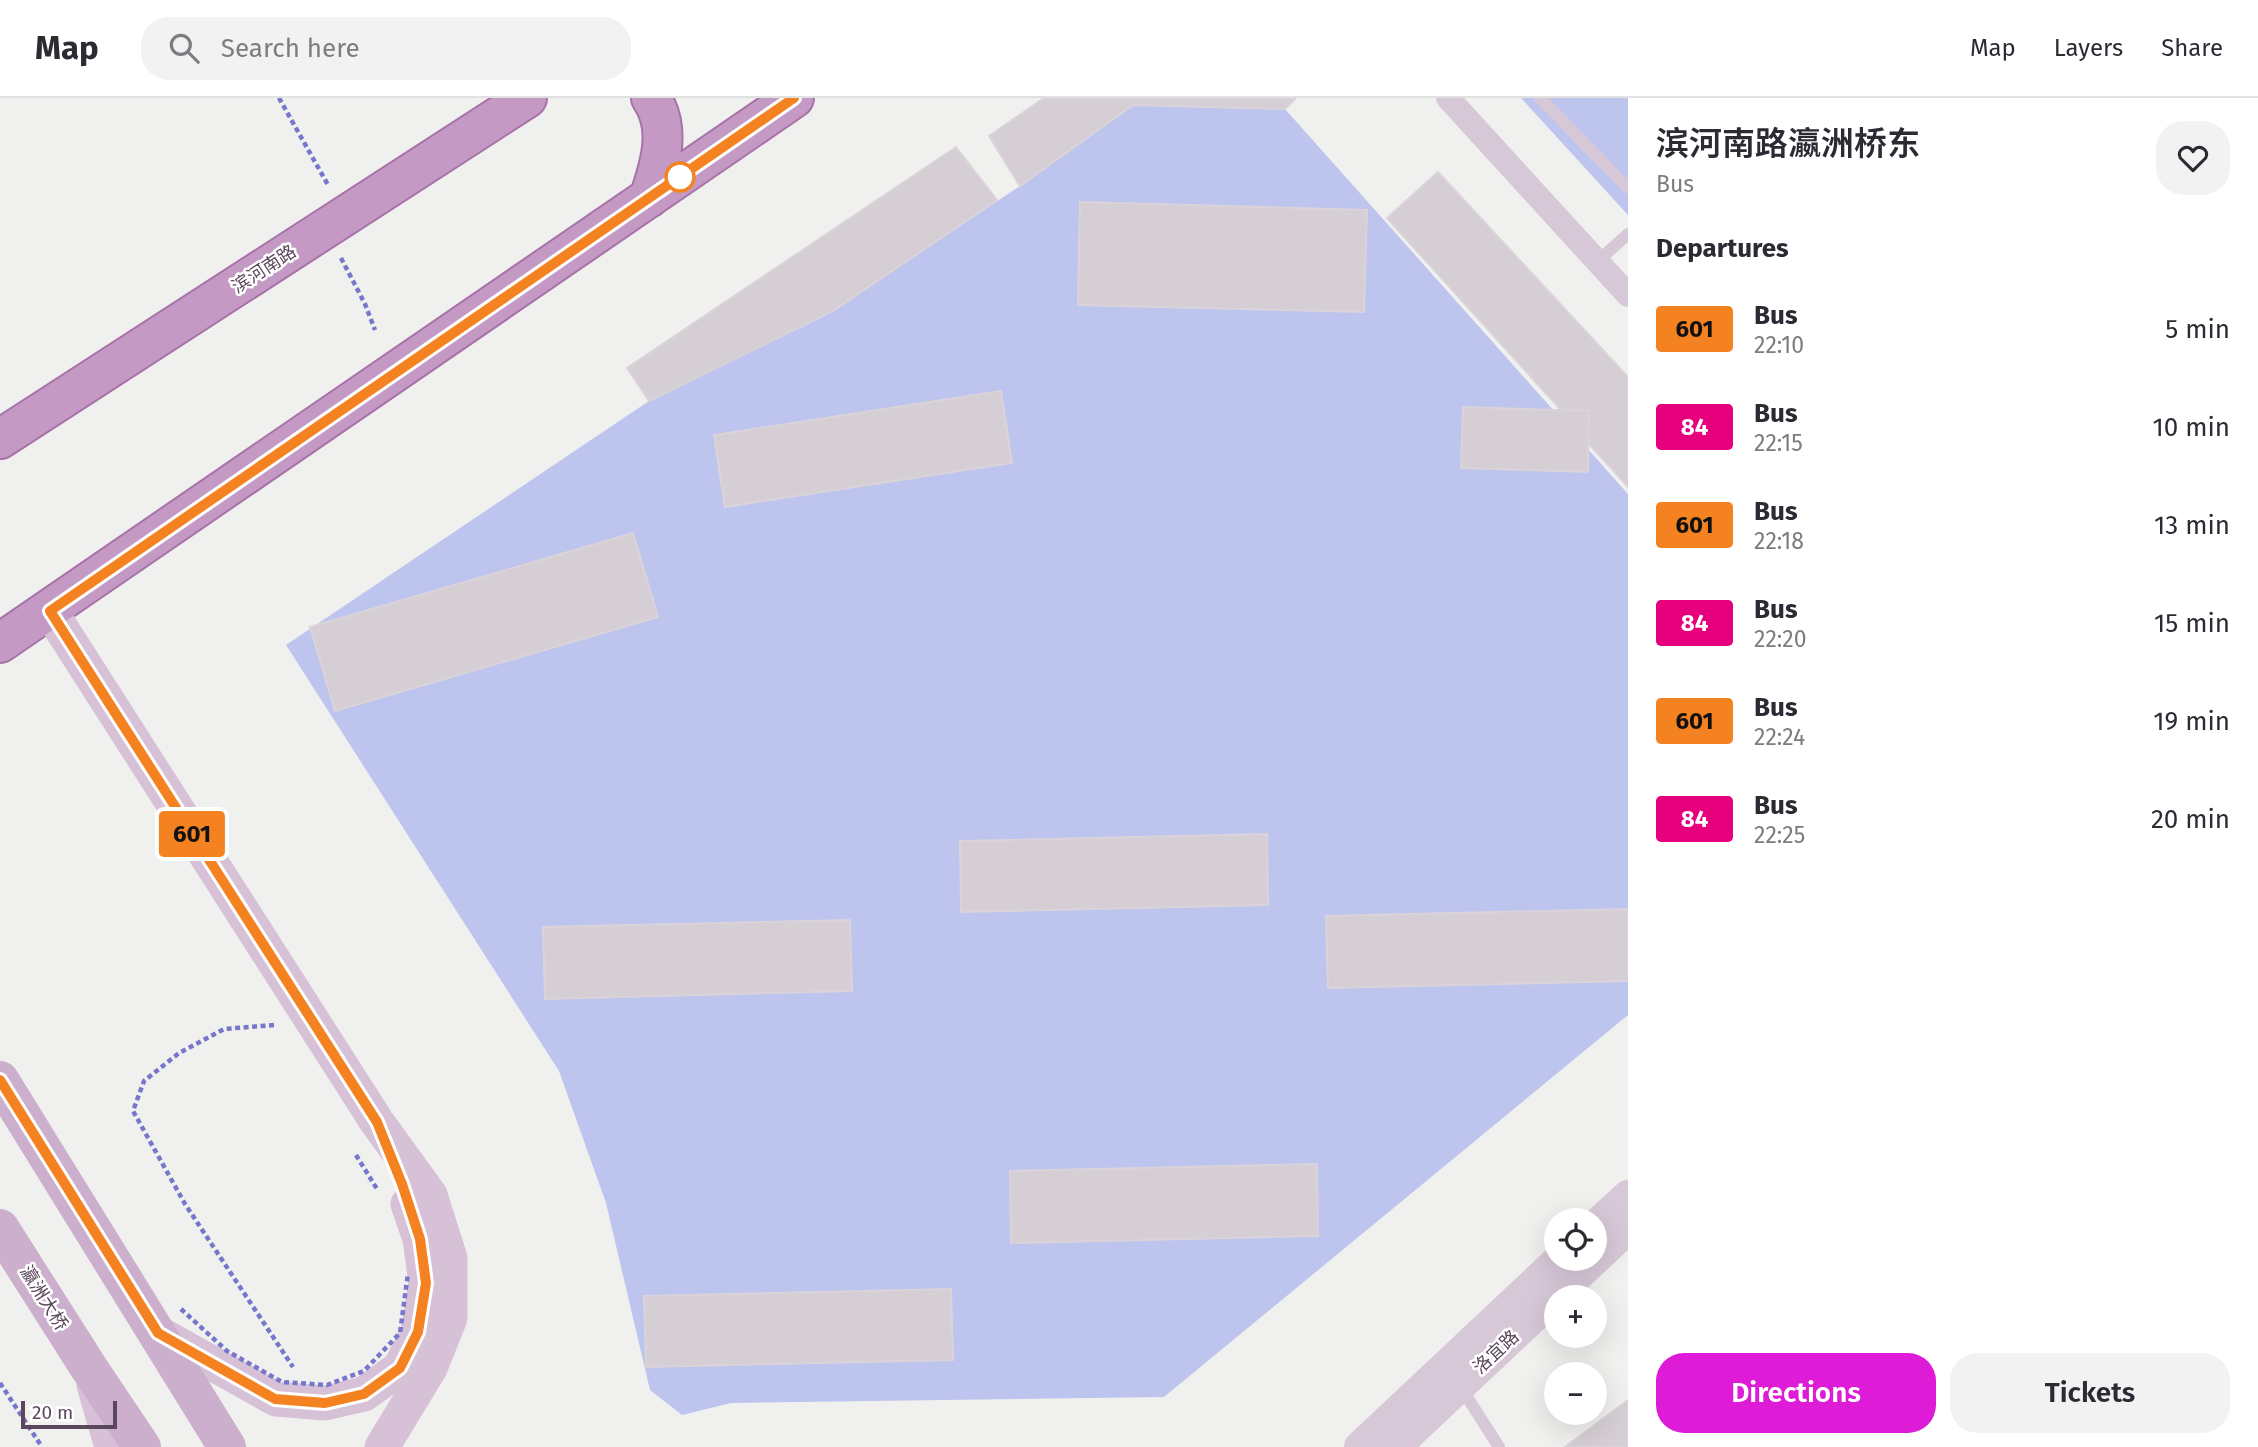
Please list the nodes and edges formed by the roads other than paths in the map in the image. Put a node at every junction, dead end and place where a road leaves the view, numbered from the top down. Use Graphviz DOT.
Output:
graph roads {
  1 [pos="527,98"];
  2 [pos="650,98"];
  3 [pos="794,98"];
  4 [pos="1448,98"];
  5 [pos="1540,98"];
  6 [pos="1628,188"];
  7 [pos="649,198"];
  8 [pos="1628,234"];
  9 [pos="1598,261"];
  10 [pos="1628,295"];
  11 [pos="0,439"];
  12 [pos="50,611"];
  13 [pos="0,643"];
  14 [pos="0,1080"];
  15 [pos="377,1122"];
  16 [pos="1628,1196"];
  17 [pos="1607,1215"];
  18 [pos="0,1228"];
  19 [pos="1628,1228"];
  20 [pos="1547,1271"];
  21 [pos="169,1321"];
  22 [pos="89,1368"];
  23 [pos="1460,1386"];
  24 [pos="112,1447"];
  25 [pos="142,1447"];
  26 [pos="227,1447"];
  27 [pos="382,1447"];
  28 [pos="1360,1447"];
  29 [pos="1395,1447"];
  30 [pos="1499,1447"];
  1 -- 11 [label="highway, 滨河南路"];
  2 -- 7 [label="highway"];
  3 -- 7 [label="highway"];
  4 -- 9 [label="street"];
  5 -- 6 [label="lane"];
  7 -- 12 [label="highway"];
  8 -- 9 [label="lane"];
  9 -- 10 [label="street"];
  12 -- 13 [label="highway"];
  12 -- 15 [label="main road"];
  14 -- 21 [label="main road"];
  15 -- 21 [label="main road"];
  15 -- 27 [label="main road"];
  16 -- 17 [label="street"];
  18 -- 22 [label="main road, 瀛洲大桥"];
  19 -- 23 [label="street, 洛宜路"];
  20 -- 28 [label="street, 洛宜路"];
  21 -- 26 [label="main road"];
  22 -- 24 [label="main road"];
  22 -- 25 [label="main road, 瀛洲大桥"];
  23 -- 29 [label="street, 洛宜路"];
  23 -- 30 [label="lane"];
}
